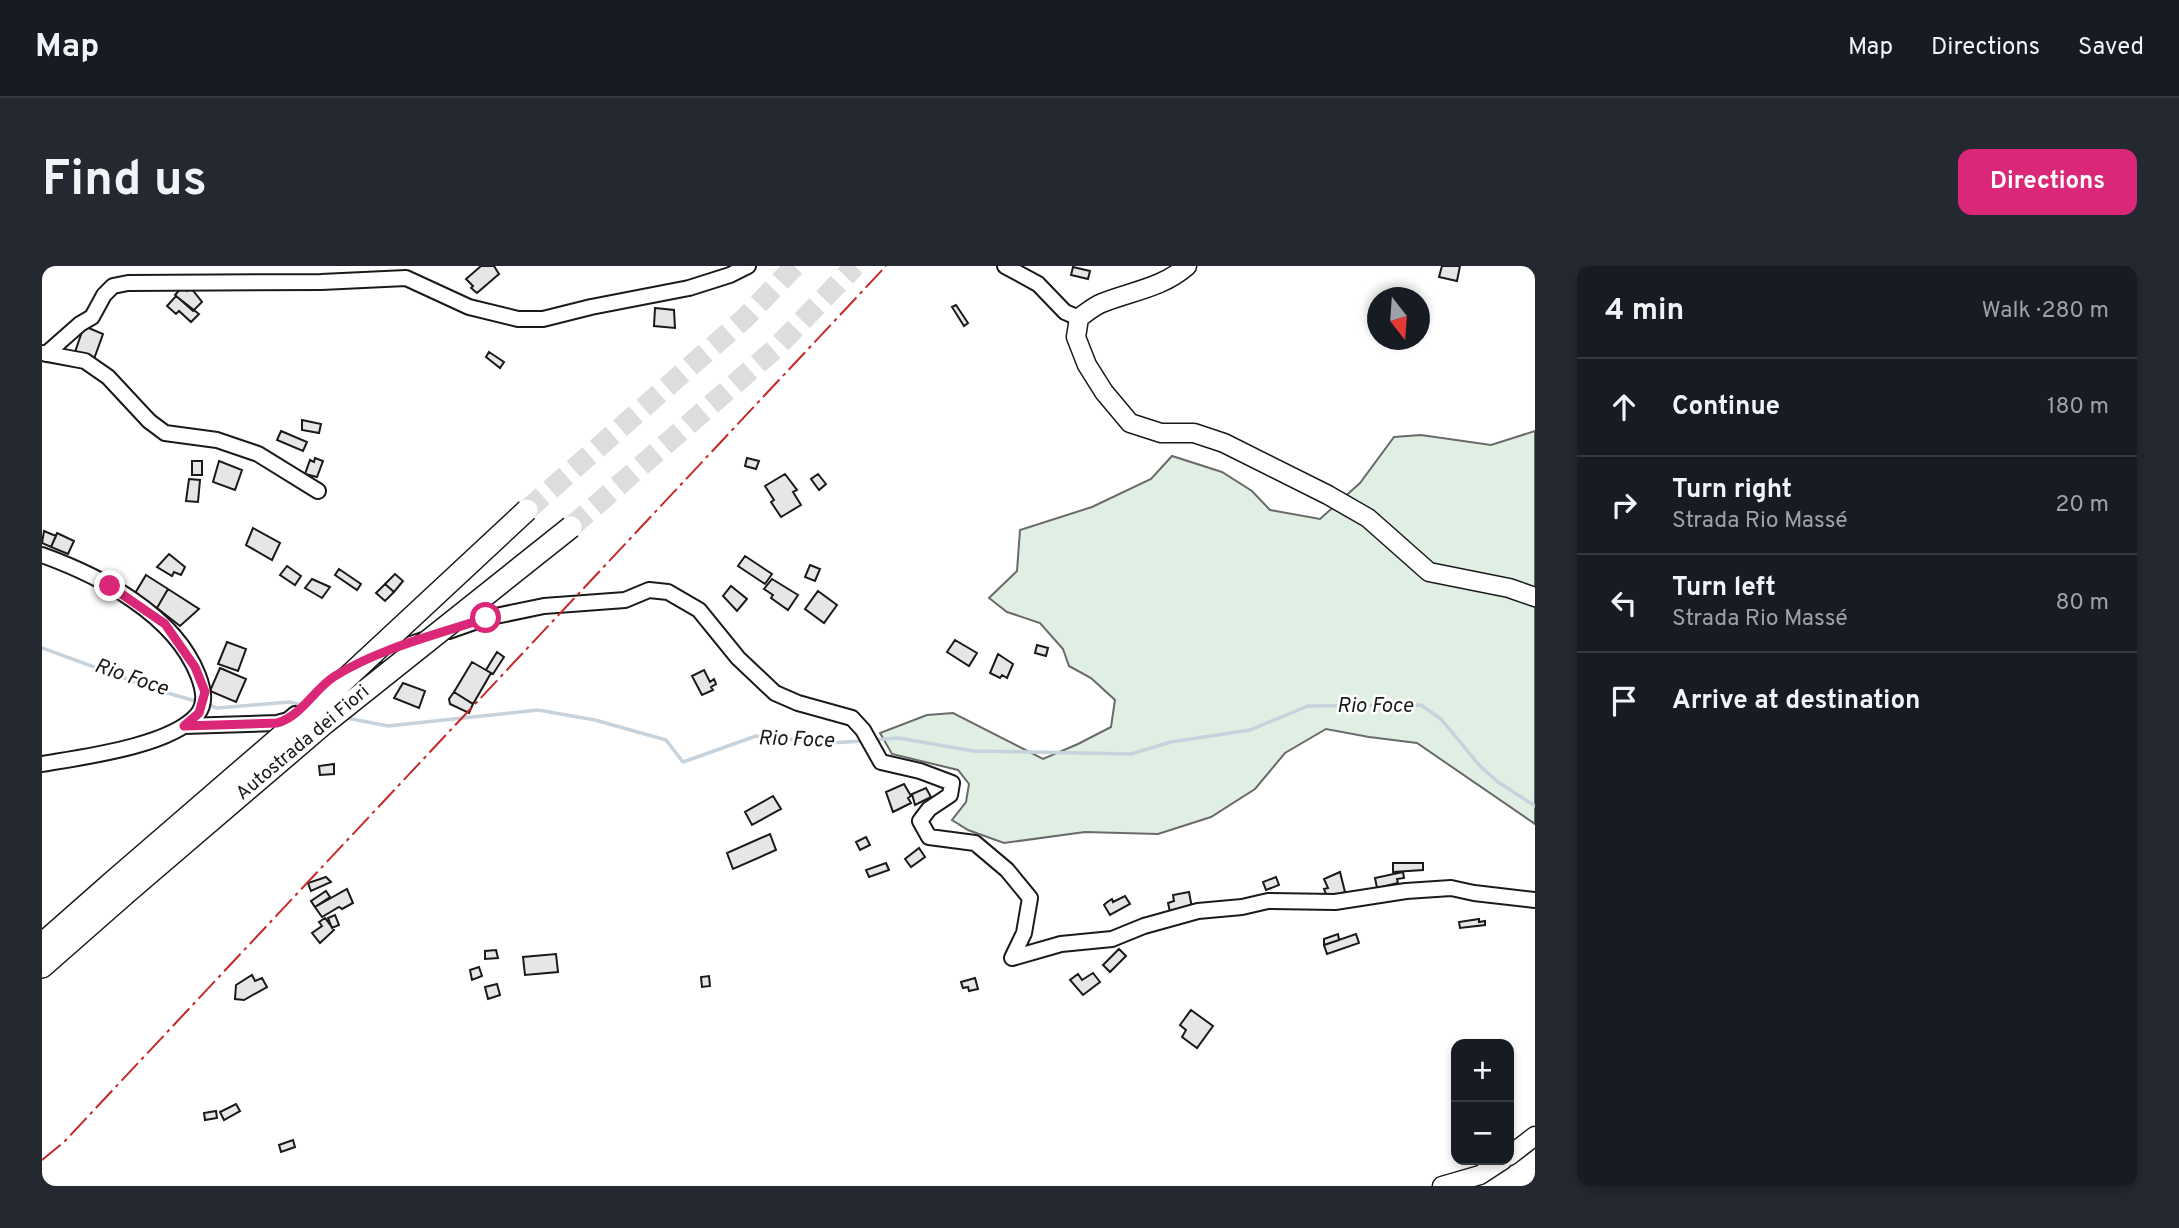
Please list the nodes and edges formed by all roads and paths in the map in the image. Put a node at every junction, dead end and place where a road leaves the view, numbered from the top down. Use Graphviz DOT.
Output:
graph roads {
  1 [pos="748,266"];
  2 [pos="1005,266"];
  3 [pos="1187,266"];
  4 [pos="1079,318"];
  5 [pos="44,353"];
  6 [pos="318,491"];
  7 [pos="527,510"];
  8 [pos="571,527"];
  9 [pos="42,555"];
  10 [pos="1535,597"];
  11 [pos="184,726"];
  12 [pos="42,764"];
  13 [pos="117,889"];
  14 [pos="1535,900"];
  15 [pos="42,944"];
  16 [pos="42,967"];
  17 [pos="1535,1136"];
  18 [pos="1514,1152"];
  19 [pos="1495,1165"];
  20 [pos="1442,1186"];
  1 -- 5 [label="street"];
  2 -- 4 [label="street"];
  3 -- 4 [label="main road"];
  4 -- 10 [label="main road"];
  5 -- 6 [label="street"];
  7 -- 13 [label="highway, Autostrada dei Fiori, bridge"];
  8 -- 13 [label="highway, Autostrada dei Fiori, bridge"];
  9 -- 11 [label="street"];
  11 -- 12 [label="street"];
  11 -- 14 [label="street"];
  13 -- 15 [label="highway, Autostrada dei Fiori"];
  13 -- 16 [label="highway, Autostrada dei Fiori"];
  17 -- 18 [label="main road"];
  19 -- 20 [label="main road"];
}
